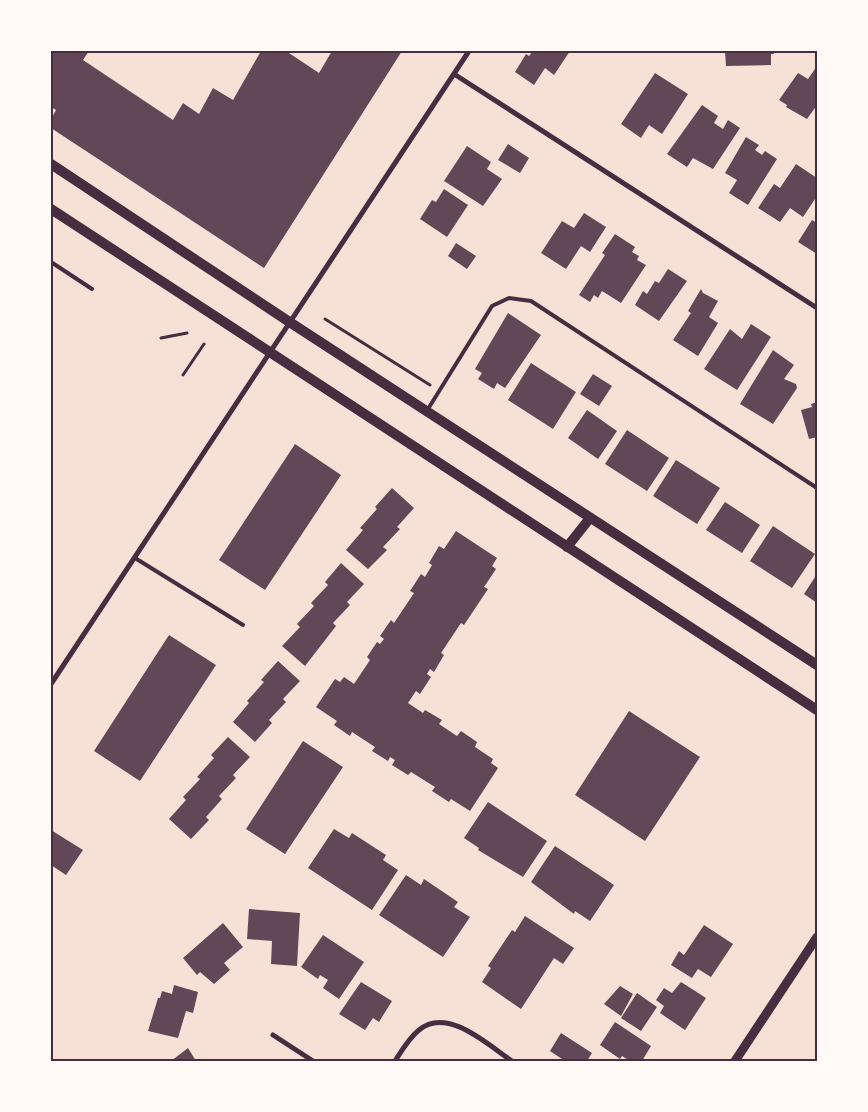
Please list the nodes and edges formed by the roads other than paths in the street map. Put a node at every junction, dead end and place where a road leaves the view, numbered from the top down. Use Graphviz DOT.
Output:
graph roads {
  1 [pos="469,51"];
  2 [pos="454,74"];
  3 [pos="51,164"];
  4 [pos="51,209"];
  5 [pos="51,262"];
  6 [pos="92,289"];
  7 [pos="817,308"];
  8 [pos="291,323"];
  9 [pos="271,354"];
  10 [pos="426,411"];
  11 [pos="817,488"];
  12 [pos="590,518"];
  13 [pos="567,547"];
  14 [pos="135,558"];
  15 [pos="244,625"];
  16 [pos="817,665"];
  17 [pos="51,684"];
  18 [pos="817,710"];
  19 [pos="817,937"];
  20 [pos="273,1035"];
  21 [pos="313,1061"];
  22 [pos="395,1061"];
  23 [pos="512,1061"];
  24 [pos="735,1061"];
  1 -- 2 [label="street"];
  2 -- 7 [label="street"];
  2 -- 8 [label="street"];
  3 -- 8 [label="main road"];
  4 -- 9 [label="main road"];
  5 -- 6 [label="lane"];
  8 -- 9 [label="street"];
  8 -- 10 [label="main road"];
  9 -- 13 [label="main road"];
  9 -- 14 [label="street"];
  10 -- 11 [label="lane"];
  10 -- 12 [label="main road"];
  12 -- 13 [label="main road"];
  12 -- 16 [label="main road"];
  13 -- 18 [label="main road"];
  14 -- 15 [label="lane"];
  14 -- 17 [label="street"];
  19 -- 24 [label="street"];
  20 -- 21 [label="street"];
  22 -- 23 [label="street"];
}
